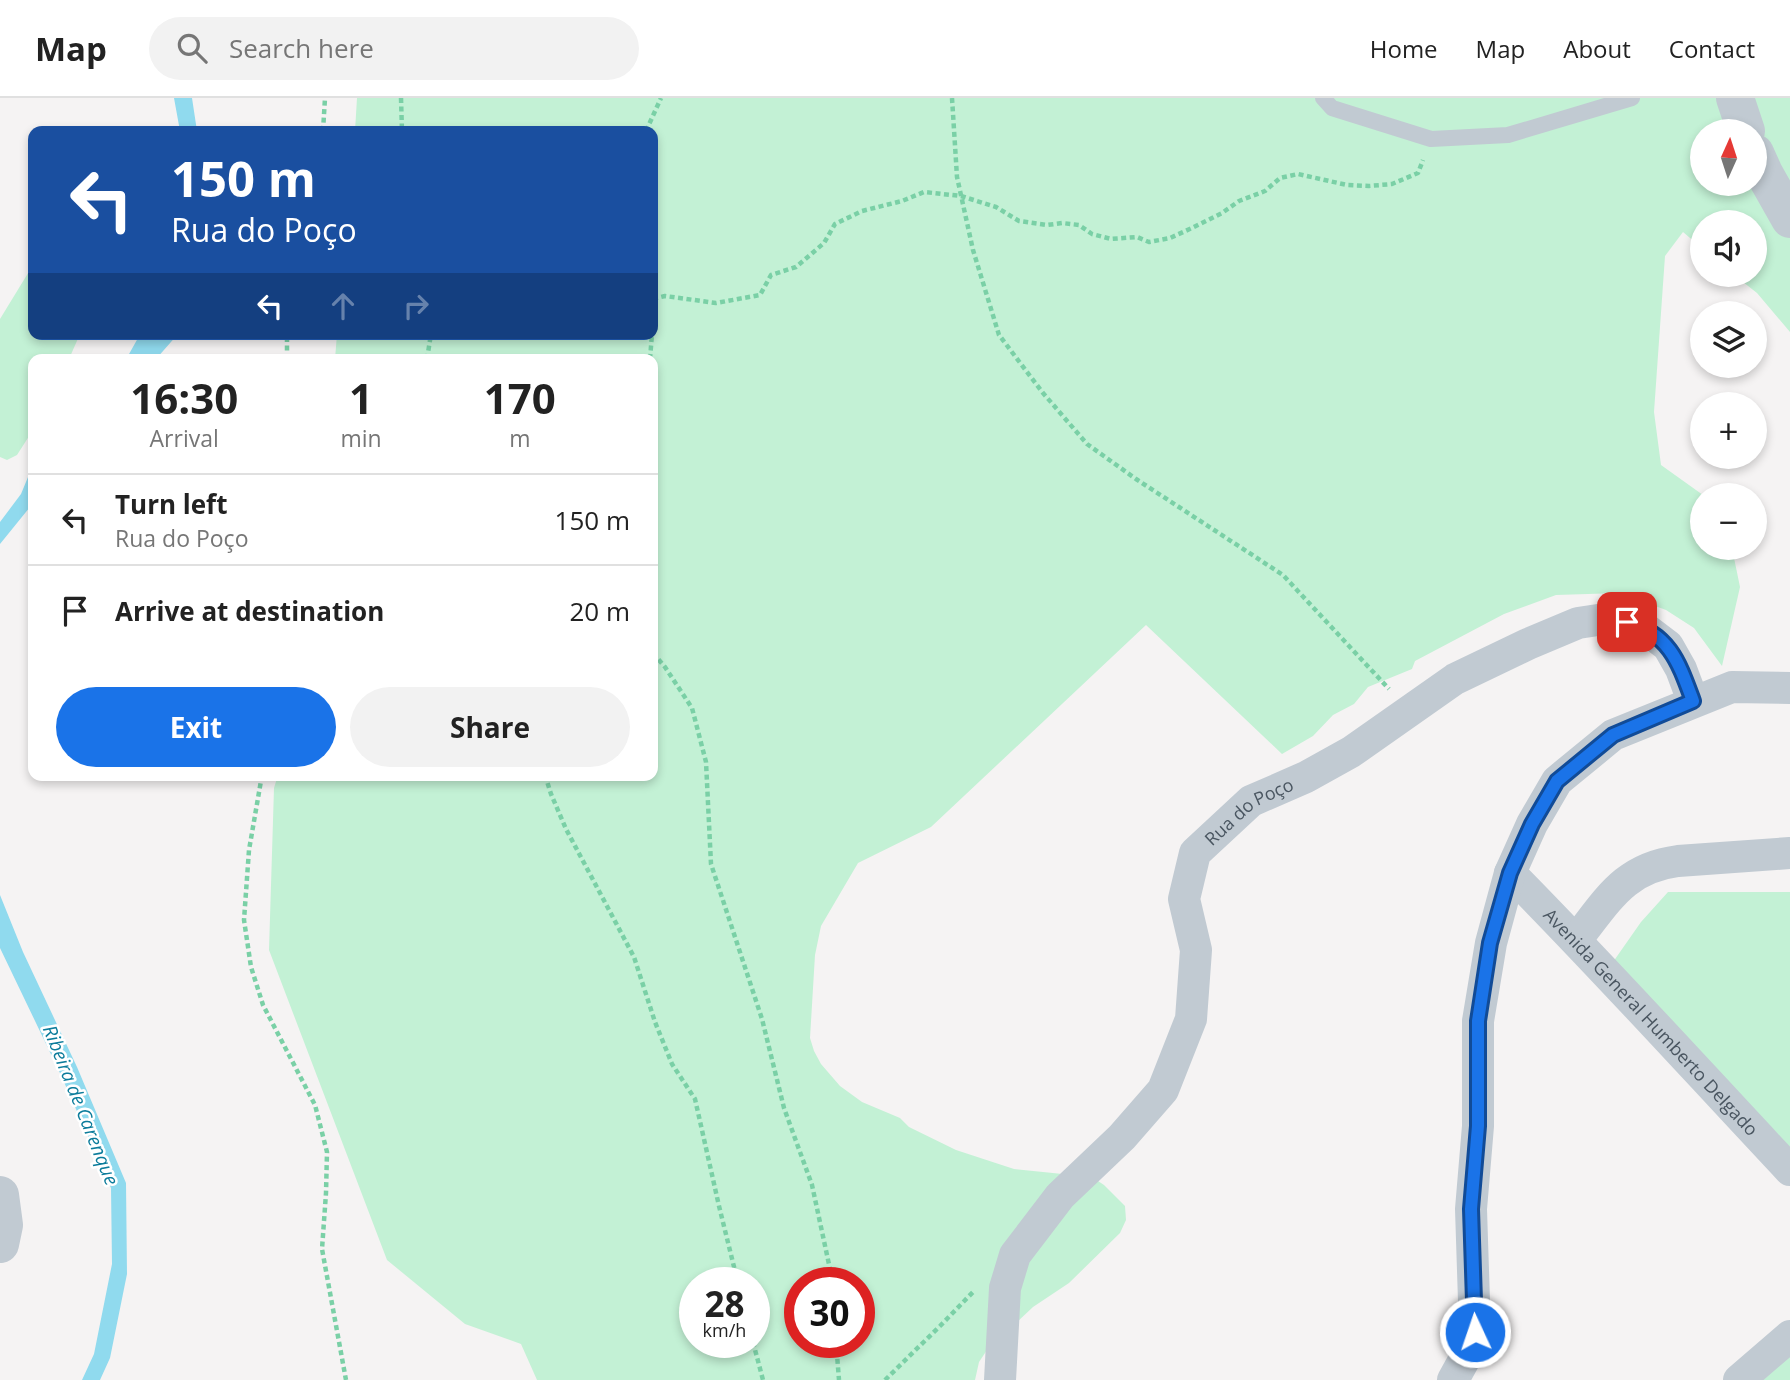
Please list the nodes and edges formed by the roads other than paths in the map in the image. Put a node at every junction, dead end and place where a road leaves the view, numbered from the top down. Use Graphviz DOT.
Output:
graph roads {
  1 [pos="1323,98"];
  2 [pos="1628,98"];
  3 [pos="1735,98"];
  4 [pos="1742,119"];
  5 [pos="1768,180"];
  6 [pos="1790,219"];
  7 [pos="1790,688"];
  8 [pos="1693,701"];
  9 [pos="1790,853"];
  10 [pos="1510,873"];
  11 [pos="1576,940"];
  12 [pos="1790,1170"];
  13 [pos="1,1194"];
  14 [pos="0,1244"];
  15 [pos="1790,1336"];
  16 [pos="1000,1380"];
  17 [pos="1453,1380"];
  18 [pos="1739,1380"];
  1 -- 2 [label="lane"];
  3 -- 4 [label="street"];
  5 -- 6 [label="street"];
  7 -- 8 [label="street"];
  8 -- 10 [label="street"];
  8 -- 16 [label="street, Rua do Poço"];
  9 -- 11 [label="street"];
  10 -- 11 [label="street, Avenida General Humberto Delgado"];
  10 -- 17 [label="street"];
  11 -- 12 [label="street, Avenida General Humberto Delgado"];
  13 -- 14 [label="street"];
  15 -- 18 [label="street"];
}
